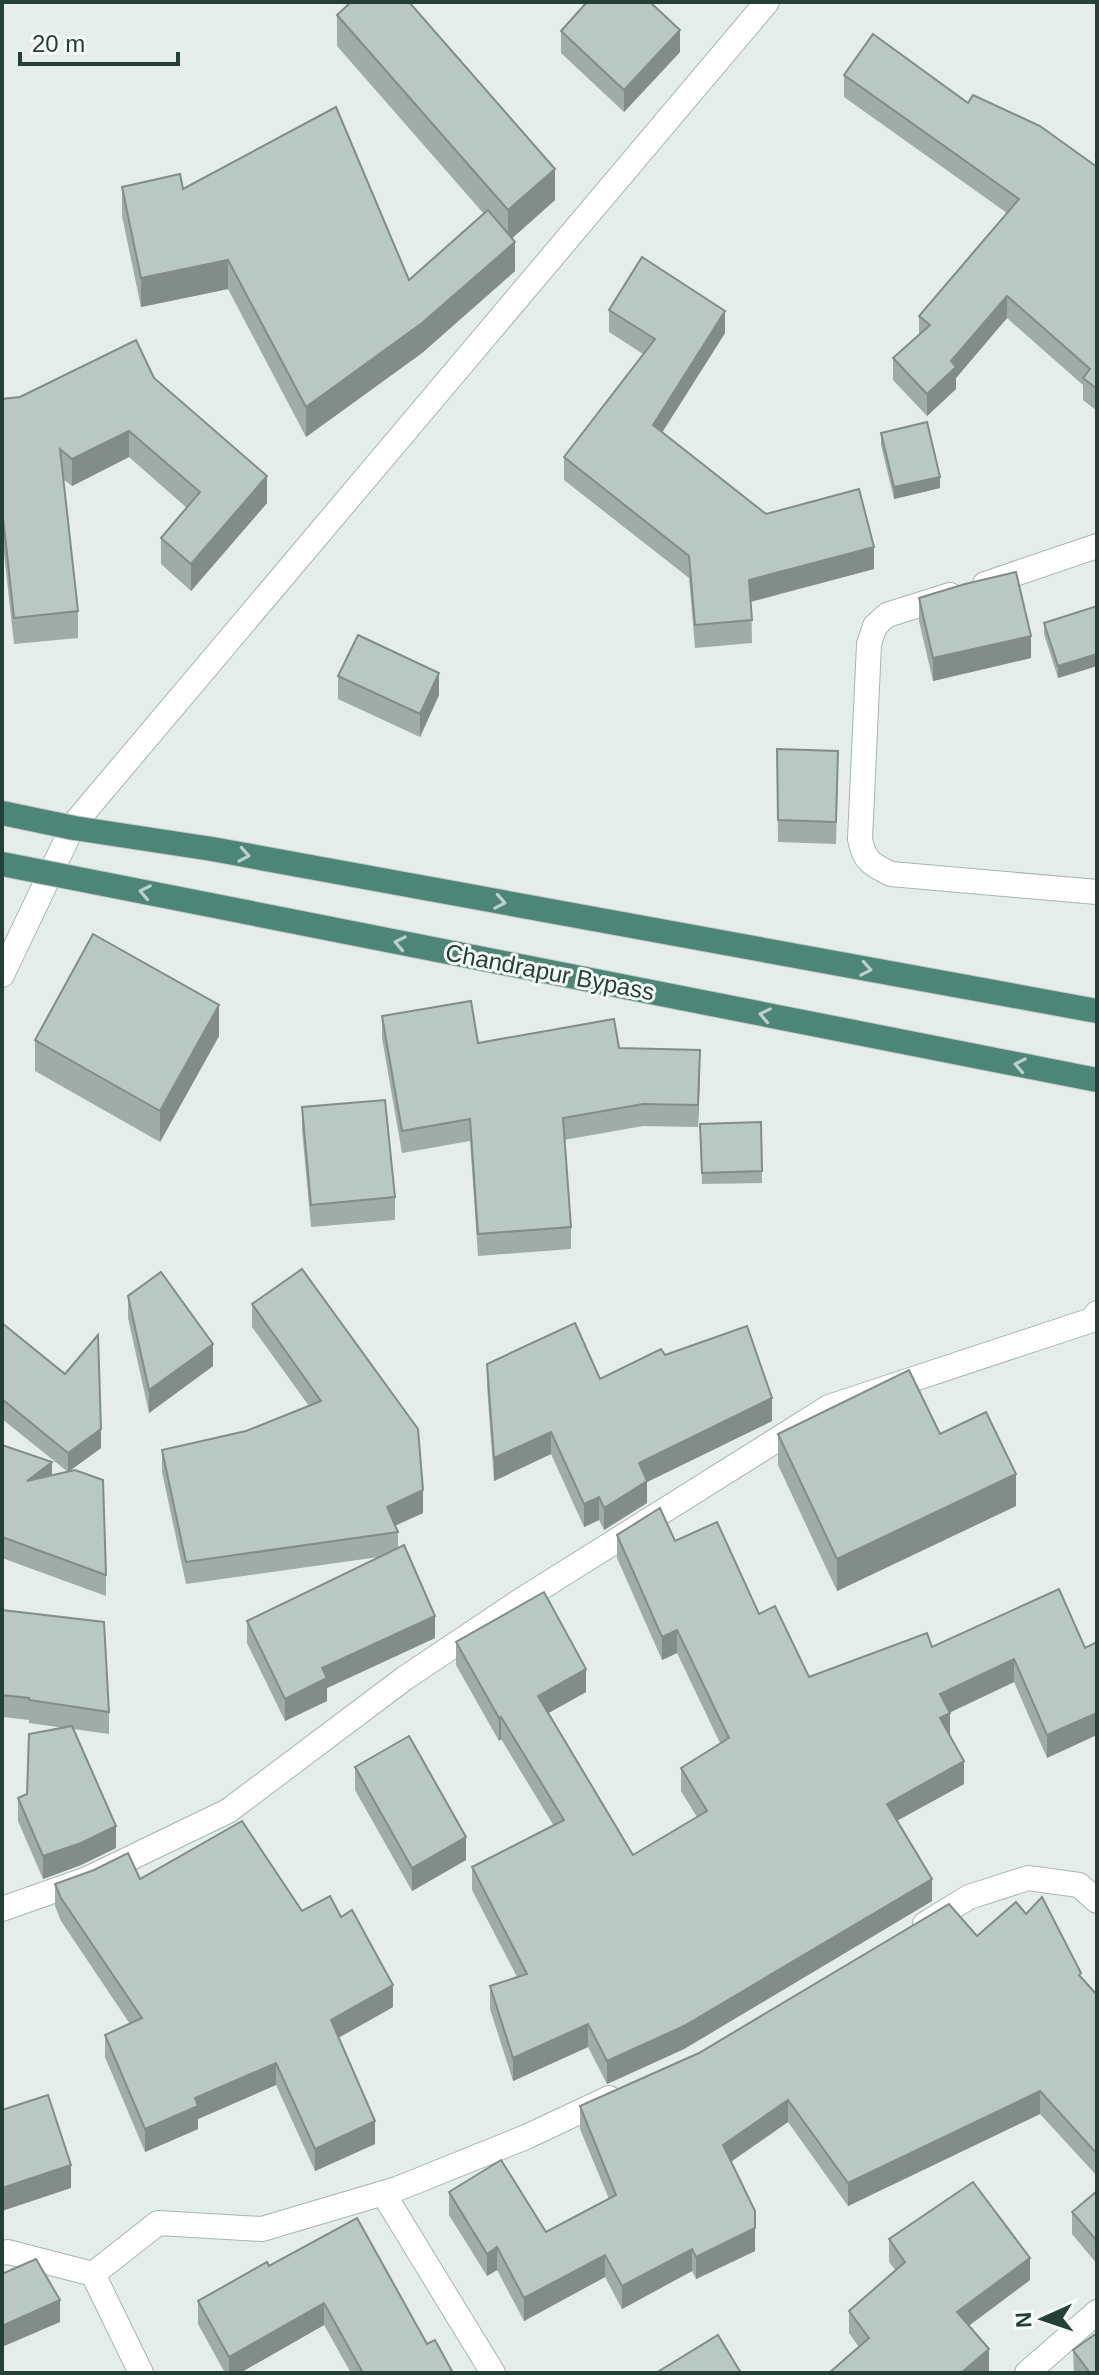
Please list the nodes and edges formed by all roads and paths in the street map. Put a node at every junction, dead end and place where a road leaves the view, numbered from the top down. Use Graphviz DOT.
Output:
graph roads {
  1 [pos="767,2"];
  2 [pos="1097,546"];
  3 [pos="2,813"];
  4 [pos="2,864"];
  5 [pos="1097,892"];
  6 [pos="2,975"];
  7 [pos="1097,1011"];
  8 [pos="1097,1080"];
  9 [pos="1095,1319"];
  10 [pos="1097,1901"];
  11 [pos="2,1909"];
  12 [pos="903,1937"];
  13 [pos="628,2089"];
  14 [pos="383,2193"];
  15 [pos="2,2253"];
  16 [pos="93,2274"];
  17 [pos="1097,2312"];
  18 [pos="141,2373"];
  19 [pos="493,2373"];
  20 [pos="1027,2373"];
  1 -- 6 [label="street"];
  2 -- 5 [label="street"];
  3 -- 7 [label="highway, one-way, bridge"];
  8 -- 4 [label="highway, Chandrapur Bypass, one-way, bridge"];
  9 -- 11 [label="street"];
  10 -- 12 [label="street"];
  13 -- 14 [label="street"];
  14 -- 16 [label="street"];
  14 -- 19 [label="street"];
  15 -- 16 [label="street"];
  16 -- 18 [label="street"];
  17 -- 20 [label="street"];
}
